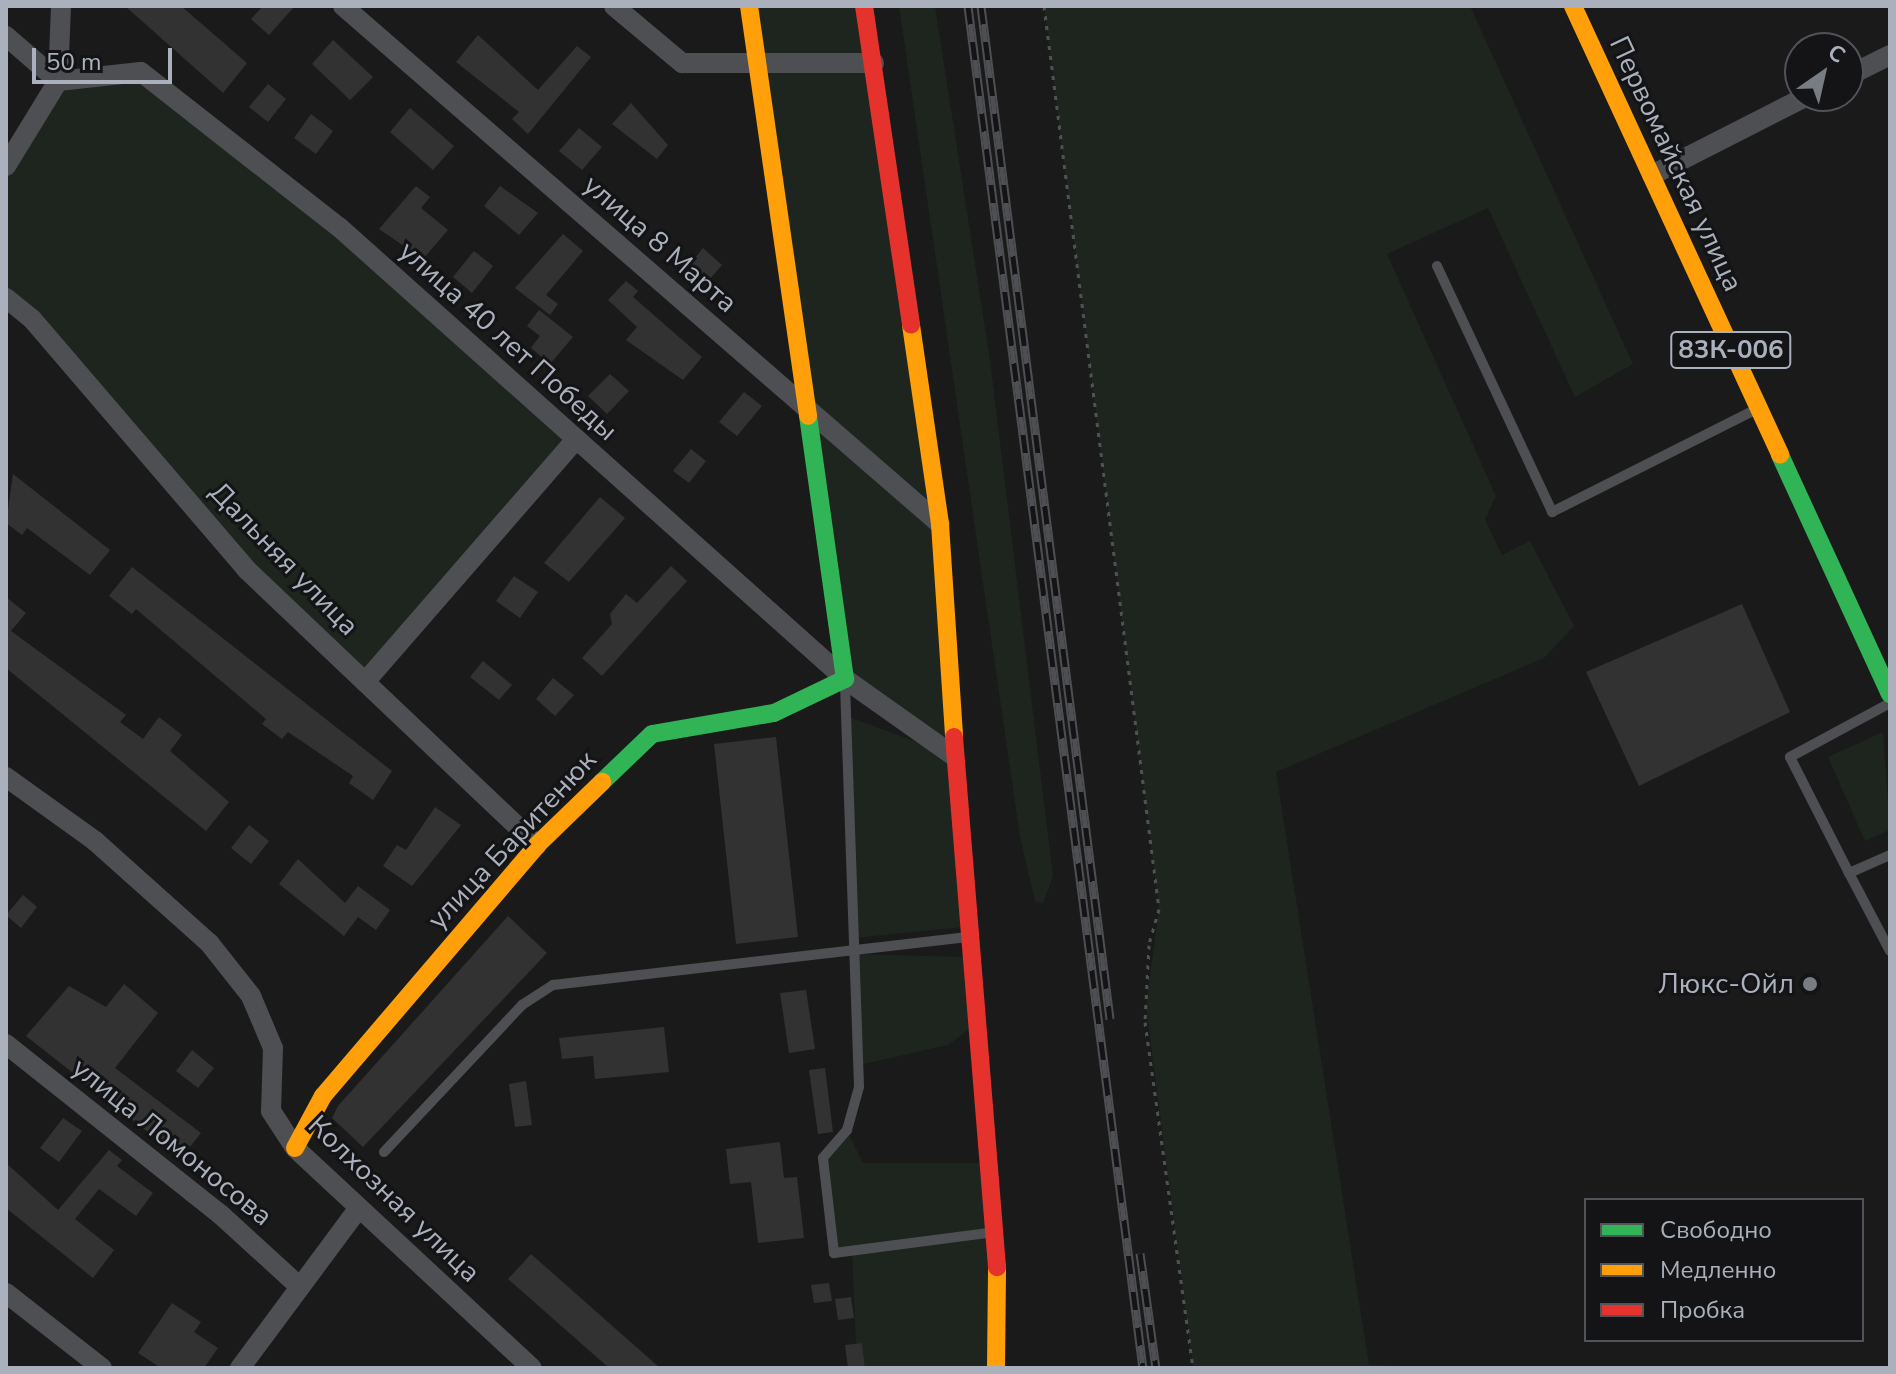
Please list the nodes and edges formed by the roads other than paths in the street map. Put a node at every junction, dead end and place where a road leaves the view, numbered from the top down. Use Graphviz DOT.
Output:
graph roads {
  1 [pos="61,6"];
  2 [pos="343,6"];
  3 [pos="614,6"];
  4 [pos="749,6"];
  5 [pos="864,6"];
  6 [pos="1573,6"];
  7 [pos="6,36"];
  8 [pos="1890,55"];
  9 [pos="758,63"];
  10 [pos="874,63"];
  11 [pos="1864,68"];
  12 [pos="58,81"];
  13 [pos="1784,108"];
  14 [pos="6,166"];
  15 [pos="1652,175"];
  16 [pos="1437,266"];
  17 [pos="6,298"];
  18 [pos="804,406"];
  19 [pos="1757,409"];
  20 [pos="576,439"];
  21 [pos="940,524"];
  22 [pos="845,679"];
  23 [pos="365,682"];
  24 [pos="1890,694"];
  25 [pos="1890,703"];
  26 [pos="951,754"];
  27 [pos="6,777"];
  28 [pos="537,845"];
  29 [pos="1890,855"];
  30 [pos="1849,873"];
  31 [pos="965,937"];
  32 [pos="855,947"];
  33 [pos="1890,951"];
  34 [pos="6,1044"];
  35 [pos="295,1148"];
  36 [pos="384,1152"];
  37 [pos="358,1209"];
  38 [pos="993,1232"];
  39 [pos="300,1287"];
  40 [pos="6,1293"];
  41 [pos="1000,1298"];
  42 [pos="102,1368"];
  43 [pos="240,1368"];
  44 [pos="532,1368"];
  45 [pos="996,1368"];
  46 [pos="1012,1368"];
  1 -- 12 [label="street"];
  2 -- 18 [label="street, улица 8 Марта"];
  3 -- 9 [label="street"];
  4 -- 9 [label="street"];
  5 -- 10 [label="street"];
  6 -- 15 [label="street, Первомайская улица / 83К-006"];
  7 -- 12 [label="street"];
  8 -- 11 [label="street"];
  9 -- 10 [label="street"];
  9 -- 18 [label="street"];
  10 -- 21 [label="street"];
  12 -- 14 [label="street"];
  12 -- 20 [label="street, улица 40 лет Победы"];
  13 -- 15 [label="street"];
  15 -- 19 [label="street, Первомайская улица / 83К-006"];
  16 -- 19 [label="lane"];
  17 -- 23 [label="street, Дальняя улица"];
  18 -- 21 [label="street, улица 8 Марта"];
  18 -- 22 [label="street"];
  19 -- 24 [label="street, Первомайская улица / 83К-006"];
  20 -- 22 [label="street, улица 40 лет Победы"];
  20 -- 23 [label="street"];
  21 -- 26 [label="street"];
  22 -- 26 [label="street, улица 40 лет Победы"];
  22 -- 28 [label="street, улица Баритенюк"];
  22 -- 32 [label="lane"];
  23 -- 28 [label="street, Дальняя улица"];
  25 -- 30 [label="lane"];
  26 -- 31 [label="street"];
  27 -- 35 [label="street, Колхозная улица"];
  28 -- 35 [label="street, улица Баритенюк"];
  29 -- 30 [label="lane"];
  30 -- 33 [label="lane"];
  31 -- 32 [label="lane"];
  31 -- 38 [label="street"];
  32 -- 36 [label="lane"];
  32 -- 38 [label="lane"];
  34 -- 39 [label="street, улица Ломоносова"];
  35 -- 37 [label="street, Колхозная улица"];
  37 -- 39 [label="street"];
  37 -- 44 [label="street, Колхозная улица"];
  38 -- 41 [label="street"];
  39 -- 43 [label="street"];
  40 -- 42 [label="street"];
  41 -- 45 [label="street"];
  41 -- 46 [label="street"];
}
